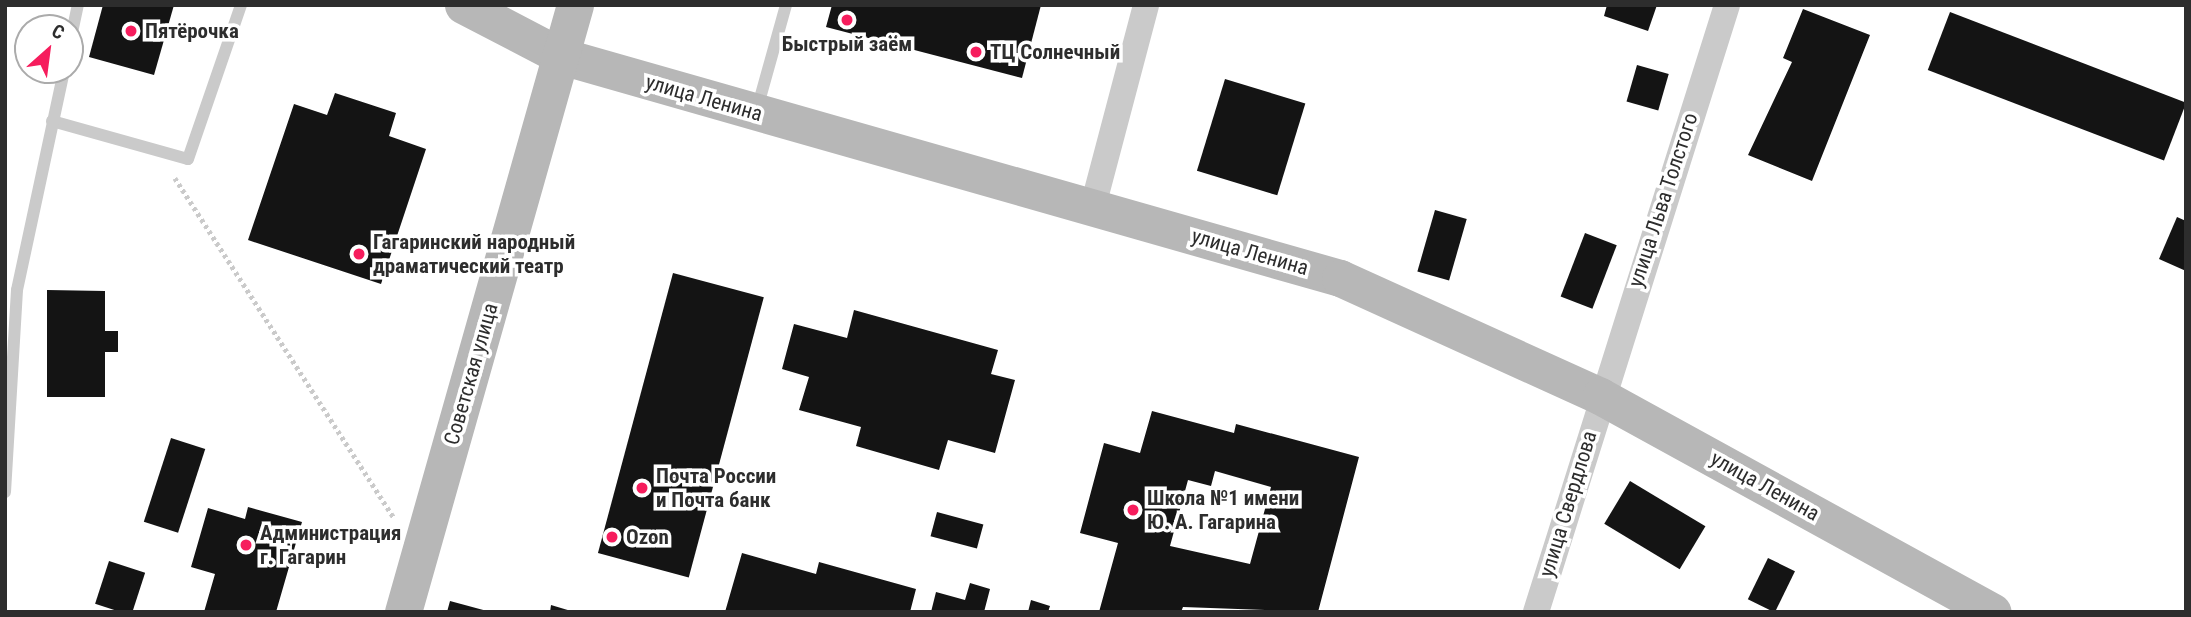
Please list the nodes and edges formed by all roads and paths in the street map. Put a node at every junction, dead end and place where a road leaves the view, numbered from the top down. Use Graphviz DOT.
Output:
graph roads {
  1 [pos="241,5"];
  2 [pos="463,5"];
  3 [pos="575,5"];
  4 [pos="786,5"];
  5 [pos="1146,5"];
  6 [pos="1727,5"];
  7 [pos="561,56"];
  8 [pos="61,84"];
  9 [pos="756,113"];
  10 [pos="52,121"];
  11 [pos="158,151"];
  12 [pos="1093,206"];
  13 [pos="1600,396"];
  14 [pos="5,492"];
  15 [pos="399,527"];
  16 [pos="403,612"];
  17 [pos="1536,612"];
  18 [pos="1993,612"];
  1 -- 11 [label="lane"];
  2 -- 7 [label="main road, улица Ленина"];
  3 -- 7 [label="main road, Советская улица"];
  4 -- 9 [label="lane"];
  5 -- 12 [label="street"];
  6 -- 13 [label="street, улица Льва Толстого"];
  7 -- 9 [label="main road, улица Ленина"];
  7 -- 16 [label="main road, Советская улица"];
  8 -- 10 [label="lane"];
  9 -- 12 [label="main road, улица Ленина"];
  10 -- 11 [label="lane"];
  10 -- 14 [label="lane"];
  11 -- 15 [label="path"];
  12 -- 13 [label="main road, улица Ленина"];
  13 -- 17 [label="street, улица Свердлова"];
  13 -- 18 [label="main road, улица Ленина"];
}
